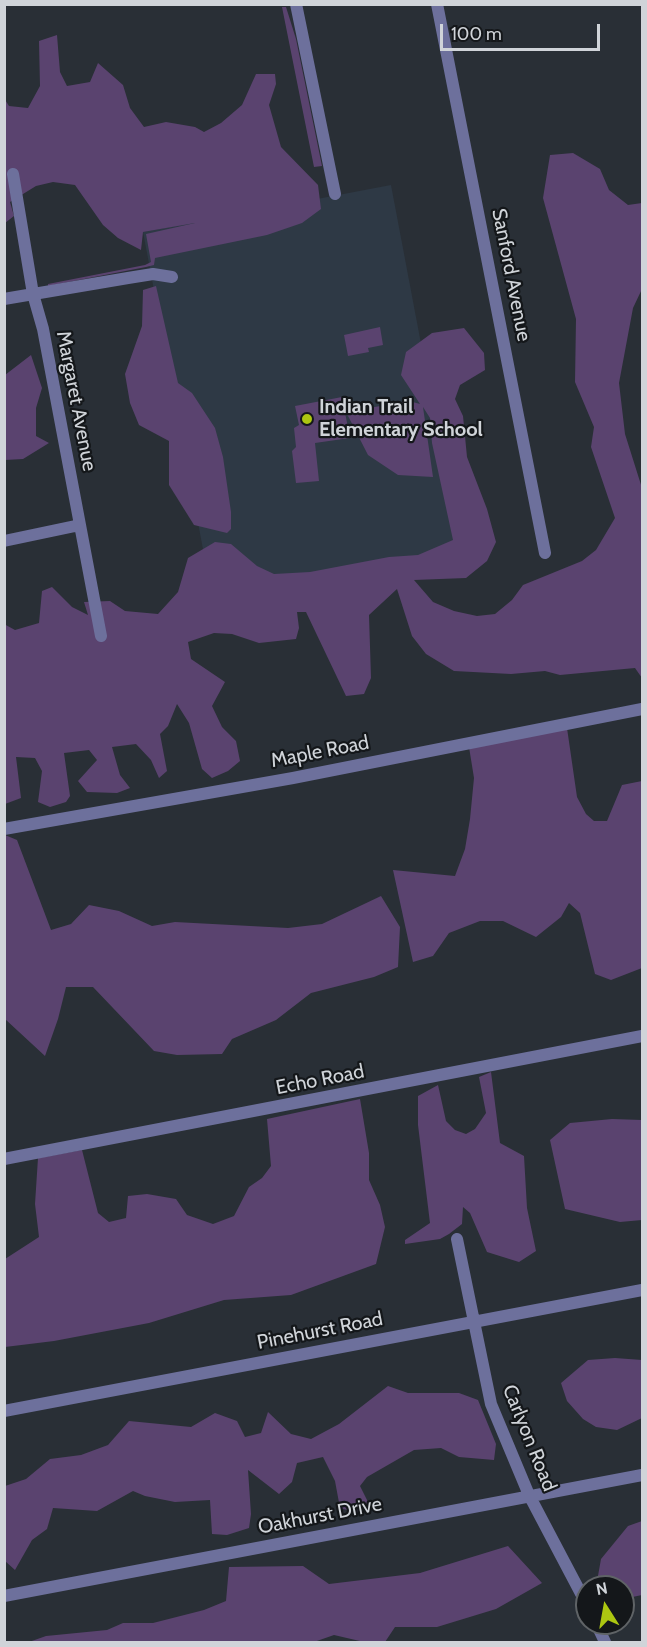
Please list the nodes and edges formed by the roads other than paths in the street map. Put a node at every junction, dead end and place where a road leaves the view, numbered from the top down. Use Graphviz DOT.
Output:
graph roads {
  1 [pos="296,4"];
  2 [pos="437,4"];
  3 [pos="13,174"];
  4 [pos="334,194"];
  5 [pos="172,277"];
  6 [pos="33,294"];
  7 [pos="4,299"];
  8 [pos="80,525"];
  9 [pos="4,541"];
  10 [pos="545,553"];
  11 [pos="101,636"];
  12 [pos="642,709"];
  13 [pos="4,829"];
  14 [pos="642,1036"];
  15 [pos="4,1159"];
  16 [pos="458,1239"];
  17 [pos="642,1290"];
  18 [pos="473,1322"];
  19 [pos="4,1411"];
  20 [pos="642,1475"];
  21 [pos="529,1495"];
  22 [pos="575,1582"];
  23 [pos="4,1596"];
  1 -- 4 [label="street"];
  2 -- 10 [label="street, Sanford Avenue"];
  3 -- 6 [label="street, Margaret Avenue"];
  5 -- 6 [label="street"];
  6 -- 7 [label="street"];
  6 -- 8 [label="street, Margaret Avenue"];
  8 -- 9 [label="street"];
  8 -- 11 [label="street, Margaret Avenue"];
  12 -- 13 [label="street, Maple Road"];
  14 -- 15 [label="street, Echo Road"];
  16 -- 18 [label="street, Carlyon Road"];
  17 -- 18 [label="street, Pinehurst Road"];
  18 -- 19 [label="street, Pinehurst Road"];
  18 -- 21 [label="street, Carlyon Road"];
  20 -- 21 [label="street, Oakhurst Drive"];
  21 -- 22 [label="street, Carlyon Road"];
  21 -- 23 [label="street, Oakhurst Drive"];
}
